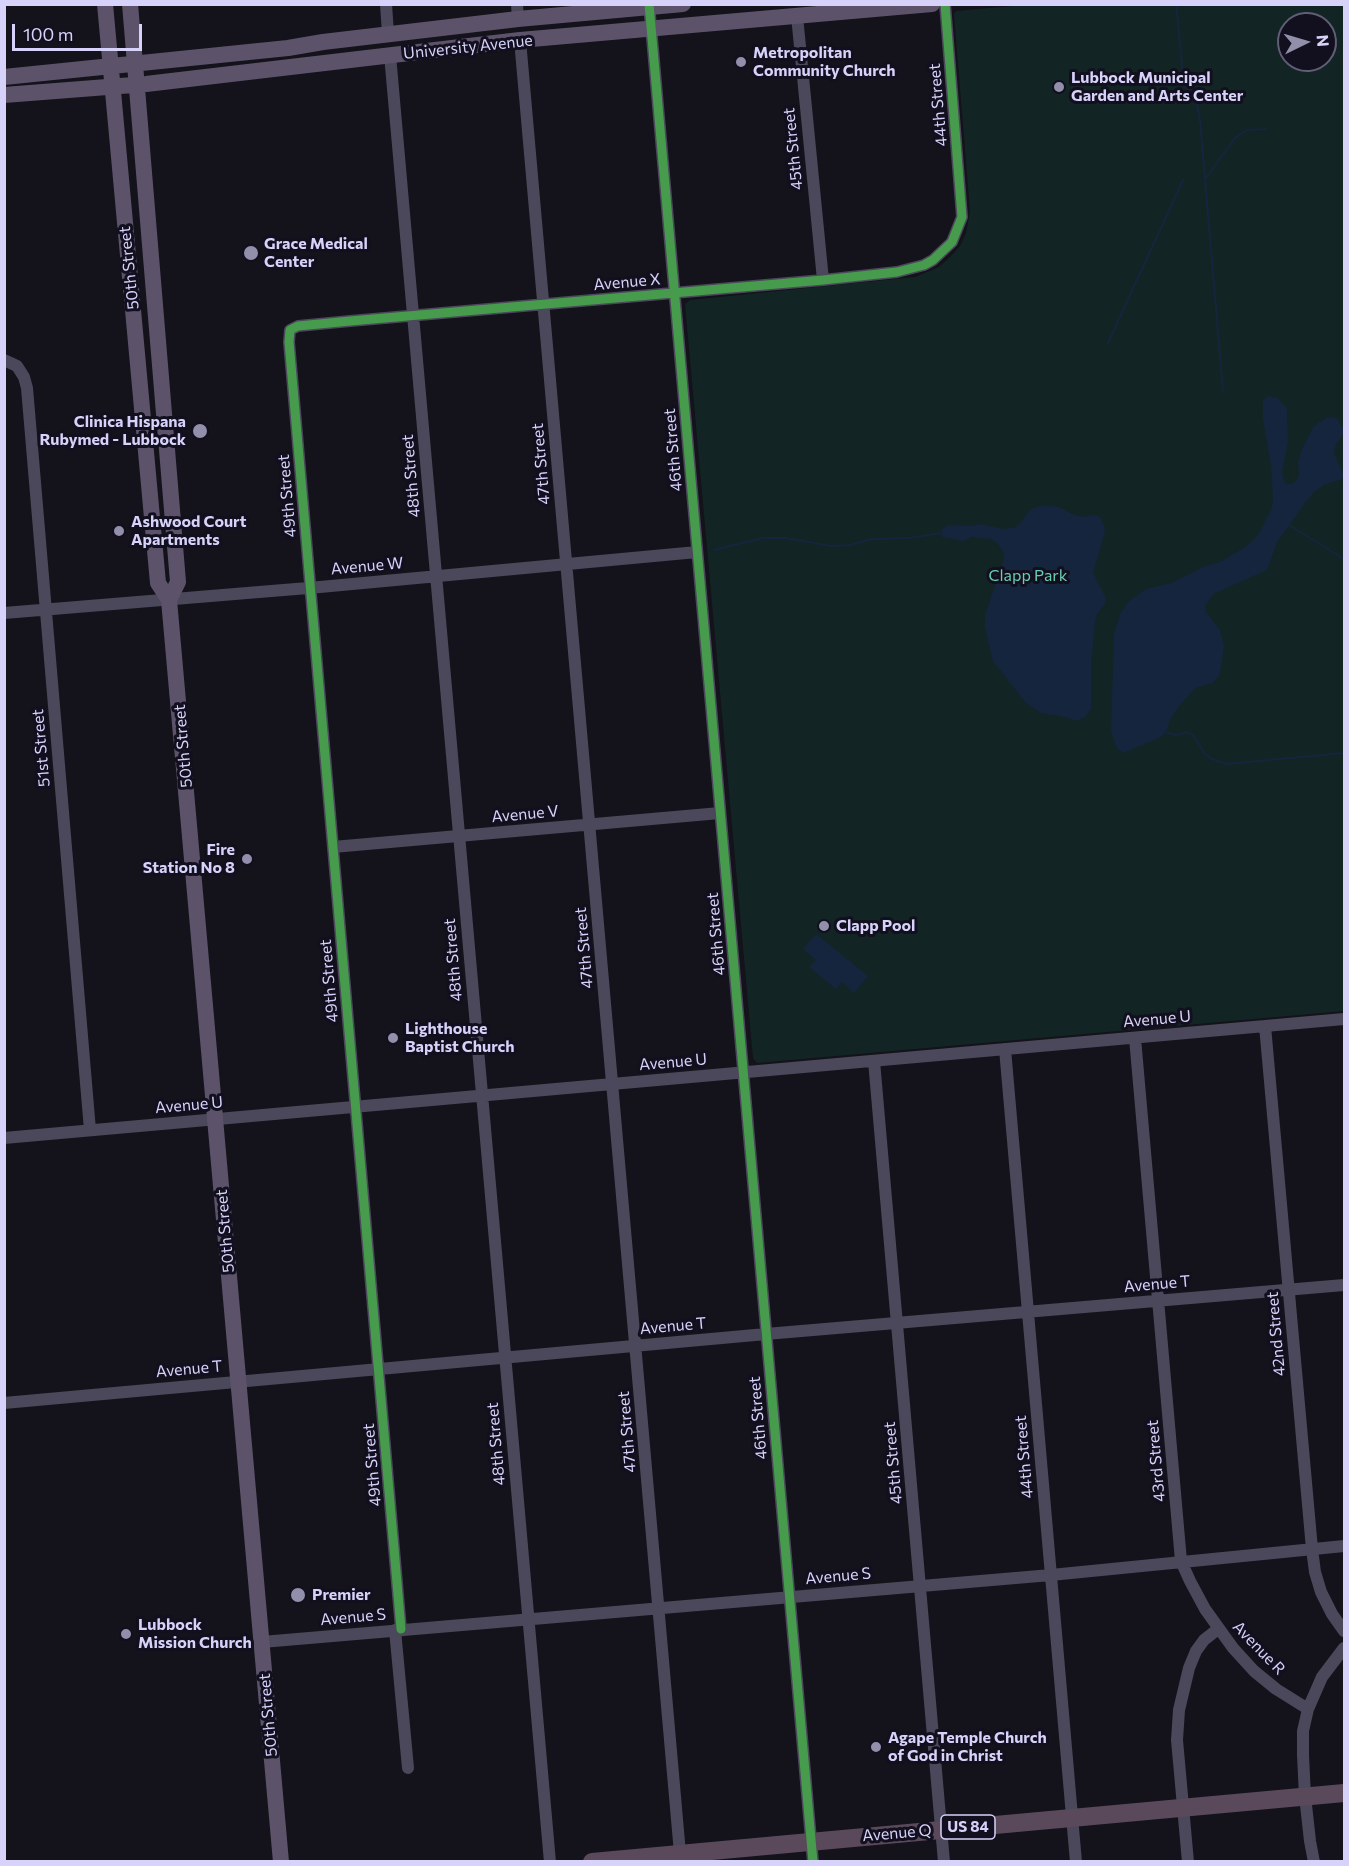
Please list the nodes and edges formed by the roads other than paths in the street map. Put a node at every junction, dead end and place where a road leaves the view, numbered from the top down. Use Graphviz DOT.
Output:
graph roads {
  1 [pos="105,4"];
  2 [pos="130,4"];
  3 [pos="386,4"];
  4 [pos="683,4"];
  5 [pos="932,4"];
  6 [pos="945,4"];
  7 [pos="649,6"];
  8 [pos="518,12"];
  9 [pos="797,16"];
  10 [pos="651,29"];
  11 [pos="388,34"];
  12 [pos="520,40"];
  13 [pos="288,48"];
  14 [pos="390,56"];
  15 [pos="136,65"];
  16 [pos="111,67"];
  17 [pos="291,68"];
  18 [pos="4,77"];
  19 [pos="137,84"];
  20 [pos="112,87"];
  21 [pos="4,95"];
  22 [pos="962,203"];
  23 [pos="823,280"];
  24 [pos="674,293"];
  25 [pos="544,304"];
  26 [pos="413,315"];
  27 [pos="290,330"];
  28 [pos="4,360"];
  29 [pos="697,552"];
  30 [pos="567,564"];
  31 [pos="436,576"];
  32 [pos="310,587"];
  33 [pos="170,600"];
  34 [pos="46,609"];
  35 [pos="4,613"];
  36 [pos="720,813"];
  37 [pos="590,824"];
  38 [pos="459,836"];
  39 [pos="333,848"];
  40 [pos="1344,1019"];
  41 [pos="1265,1026"];
  42 [pos="1135,1038"];
  43 [pos="1005,1049"];
  44 [pos="874,1061"];
  45 [pos="743,1073"];
  46 [pos="612,1084"];
  47 [pos="482,1096"];
  48 [pos="356,1107"];
  49 [pos="216,1119"];
  50 [pos="90,1130"];
  51 [pos="4,1138"];
  52 [pos="1344,1284"];
  53 [pos="1289,1289"];
  54 [pos="1158,1301"];
  55 [pos="1028,1312"];
  56 [pos="897,1323"];
  57 [pos="766,1334"];
  58 [pos="635,1346"];
  59 [pos="505,1358"];
  60 [pos="379,1370"];
  61 [pos="239,1382"];
  62 [pos="4,1403"];
  63 [pos="1344,1546"];
  64 [pos="1312,1549"];
  65 [pos="1181,1561"];
  66 [pos="1051,1575"];
  67 [pos="920,1586"];
  68 [pos="789,1597"];
  69 [pos="659,1608"];
  70 [pos="528,1620"];
  71 [pos="398,1629"];
  72 [pos="1218,1629"];
  73 [pos="1344,1630"];
  74 [pos="262,1642"];
  75 [pos="1344,1648"];
  76 [pos="1308,1709"];
  77 [pos="408,1768"];
  78 [pos="1344,1793"];
  79 [pos="1305,1796"];
  80 [pos="1183,1807"];
  81 [pos="1073,1817"];
  82 [pos="942,1829"];
  83 [pos="811,1841"];
  84 [pos="680,1853"];
  85 [pos="281,1862"];
  86 [pos="549,1862"];
  87 [pos="592,1862"];
  88 [pos="813,1862"];
  89 [pos="944,1862"];
  90 [pos="1077,1862"];
  91 [pos="1188,1862"];
  92 [pos="1314,1862"];
  1 -- 16 [label="main road, 50th Street"];
  2 -- 15 [label="main road, 50th Street"];
  3 -- 11 [label="street"];
  4 -- 7 [label="main road, University Avenue"];
  5 -- 9 [label="main road, University Avenue"];
  6 -- 22 [label="street, 44th Street"];
  7 -- 8 [label="main road, University Avenue"];
  7 -- 10 [label="street, 46th Street"];
  8 -- 11 [label="main road, University Avenue"];
  8 -- 14 [label="main road"];
  9 -- 10 [label="main road, University Avenue"];
  9 -- 23 [label="street, 45th Street"];
  10 -- 12 [label="main road, University Avenue"];
  10 -- 24 [label="street, 46th Street"];
  11 -- 13 [label="main road, University Avenue"];
  12 -- 14 [label="main road, University Avenue"];
  12 -- 25 [label="street, 47th Street"];
  13 -- 15 [label="main road, University Avenue"];
  13 -- 17 [label="main road"];
  14 -- 17 [label="main road, University Avenue"];
  14 -- 26 [label="street, 48th Street"];
  15 -- 16 [label="main road, University Avenue"];
  15 -- 19 [label="main road, 50th Street"];
  16 -- 18 [label="main road, University Avenue"];
  16 -- 20 [label="main road, 50th Street"];
  17 -- 19 [label="main road, University Avenue"];
  19 -- 20 [label="main road, University Avenue"];
  19 -- 33 [label="main road, 50th Street"];
  20 -- 21 [label="main road, University Avenue"];
  20 -- 33 [label="main road, 50th Street"];
  22 -- 23 [label="street, Avenue X"];
  23 -- 24 [label="street, Avenue X"];
  24 -- 25 [label="street, Avenue X"];
  24 -- 29 [label="street, 46th Street"];
  25 -- 26 [label="street, Avenue X"];
  25 -- 30 [label="street, 47th Street"];
  26 -- 27 [label="street, Avenue X"];
  26 -- 31 [label="street, 48th Street"];
  27 -- 32 [label="street, 49th Street"];
  28 -- 34 [label="street, 51st Street"];
  29 -- 30 [label="street, Avenue W"];
  29 -- 36 [label="street, 46th Street"];
  30 -- 31 [label="street, Avenue W"];
  30 -- 37 [label="street, 47th Street"];
  31 -- 32 [label="street, Avenue W"];
  31 -- 38 [label="street, 48th Street"];
  32 -- 33 [label="street, Avenue W"];
  32 -- 39 [label="street, 49th Street"];
  33 -- 34 [label="street, Avenue W"];
  33 -- 49 [label="main road, 50th Street"];
  34 -- 35 [label="street, Avenue W"];
  34 -- 50 [label="street, 51st Street"];
  36 -- 37 [label="street, Avenue V"];
  36 -- 45 [label="street, 46th Street"];
  37 -- 38 [label="street, Avenue V"];
  37 -- 46 [label="street, 47th Street"];
  38 -- 39 [label="street, Avenue V"];
  38 -- 47 [label="street, 48th Street"];
  39 -- 48 [label="street, 49th Street"];
  40 -- 41 [label="street, Avenue U"];
  41 -- 42 [label="street, Avenue U"];
  41 -- 53 [label="street, 42nd Street"];
  42 -- 43 [label="street, Avenue U"];
  42 -- 54 [label="street, 43rd Street"];
  43 -- 44 [label="street, Avenue U"];
  43 -- 55 [label="street, 44th Street"];
  44 -- 45 [label="street, Avenue U"];
  44 -- 56 [label="street, 45th Street"];
  45 -- 46 [label="street, Avenue U"];
  45 -- 57 [label="street, 46th Street"];
  46 -- 47 [label="street, Avenue U"];
  46 -- 58 [label="street, 47th Street"];
  47 -- 48 [label="street, Avenue U"];
  47 -- 59 [label="street, 48th Street"];
  48 -- 49 [label="street, Avenue U"];
  48 -- 60 [label="street, 49th Street"];
  49 -- 50 [label="street, Avenue U"];
  49 -- 61 [label="main road, 50th Street"];
  50 -- 51 [label="street, Avenue U"];
  52 -- 53 [label="street, Avenue T"];
  53 -- 54 [label="street, Avenue T"];
  53 -- 64 [label="street, 42nd Street"];
  54 -- 55 [label="street, Avenue T"];
  54 -- 65 [label="street, 43rd Street"];
  55 -- 56 [label="street, Avenue T"];
  55 -- 66 [label="street, 44th Street"];
  56 -- 57 [label="street, Avenue T"];
  56 -- 67 [label="street, 45th Street"];
  57 -- 58 [label="street, Avenue T"];
  57 -- 68 [label="street, 46th Street"];
  58 -- 59 [label="street, Avenue T"];
  58 -- 69 [label="street, 47th Street"];
  59 -- 60 [label="street, Avenue T"];
  59 -- 70 [label="street, 48th Street"];
  60 -- 61 [label="street, Avenue T"];
  60 -- 71 [label="street, 49th Street"];
  61 -- 62 [label="street, Avenue T"];
  61 -- 74 [label="main road, 50th Street"];
  63 -- 64 [label="street, Avenue S"];
  64 -- 65 [label="street, Avenue S"];
  64 -- 73 [label="street, 42nd Street"];
  65 -- 66 [label="street, Avenue S"];
  65 -- 72 [label="street, 43rd Street"];
  66 -- 67 [label="street, Avenue S"];
  66 -- 81 [label="street, 44th Street"];
  67 -- 68 [label="street, Avenue S"];
  67 -- 82 [label="street, 45th Street"];
  68 -- 69 [label="street, Avenue S"];
  68 -- 83 [label="street, 46th Street"];
  69 -- 70 [label="street, Avenue S"];
  69 -- 84 [label="street, 47th Street"];
  70 -- 71 [label="street, Avenue S"];
  70 -- 86 [label="street, 48th Street"];
  71 -- 74 [label="street, Avenue S"];
  71 -- 77 [label="street, 49th Street"];
  72 -- 76 [label="street, Avenue R"];
  72 -- 80 [label="street"];
  74 -- 85 [label="main road, 50th Street"];
  75 -- 76 [label="street"];
  76 -- 79 [label="street"];
  78 -- 79 [label="highway, Avenue Q / US 84"];
  79 -- 80 [label="highway, Avenue Q / US 84"];
  79 -- 92 [label="street"];
  80 -- 81 [label="highway, Avenue Q / US 84"];
  80 -- 91 [label="street"];
  81 -- 82 [label="highway, Avenue Q / US 84"];
  81 -- 90 [label="street, 44th Street"];
  82 -- 83 [label="highway, Avenue Q / US 84"];
  82 -- 89 [label="street, 45th Street"];
  83 -- 84 [label="highway, Avenue Q / US 84"];
  83 -- 88 [label="street, 46th Street"];
  84 -- 87 [label="highway, Avenue Q / US 84"];
}
